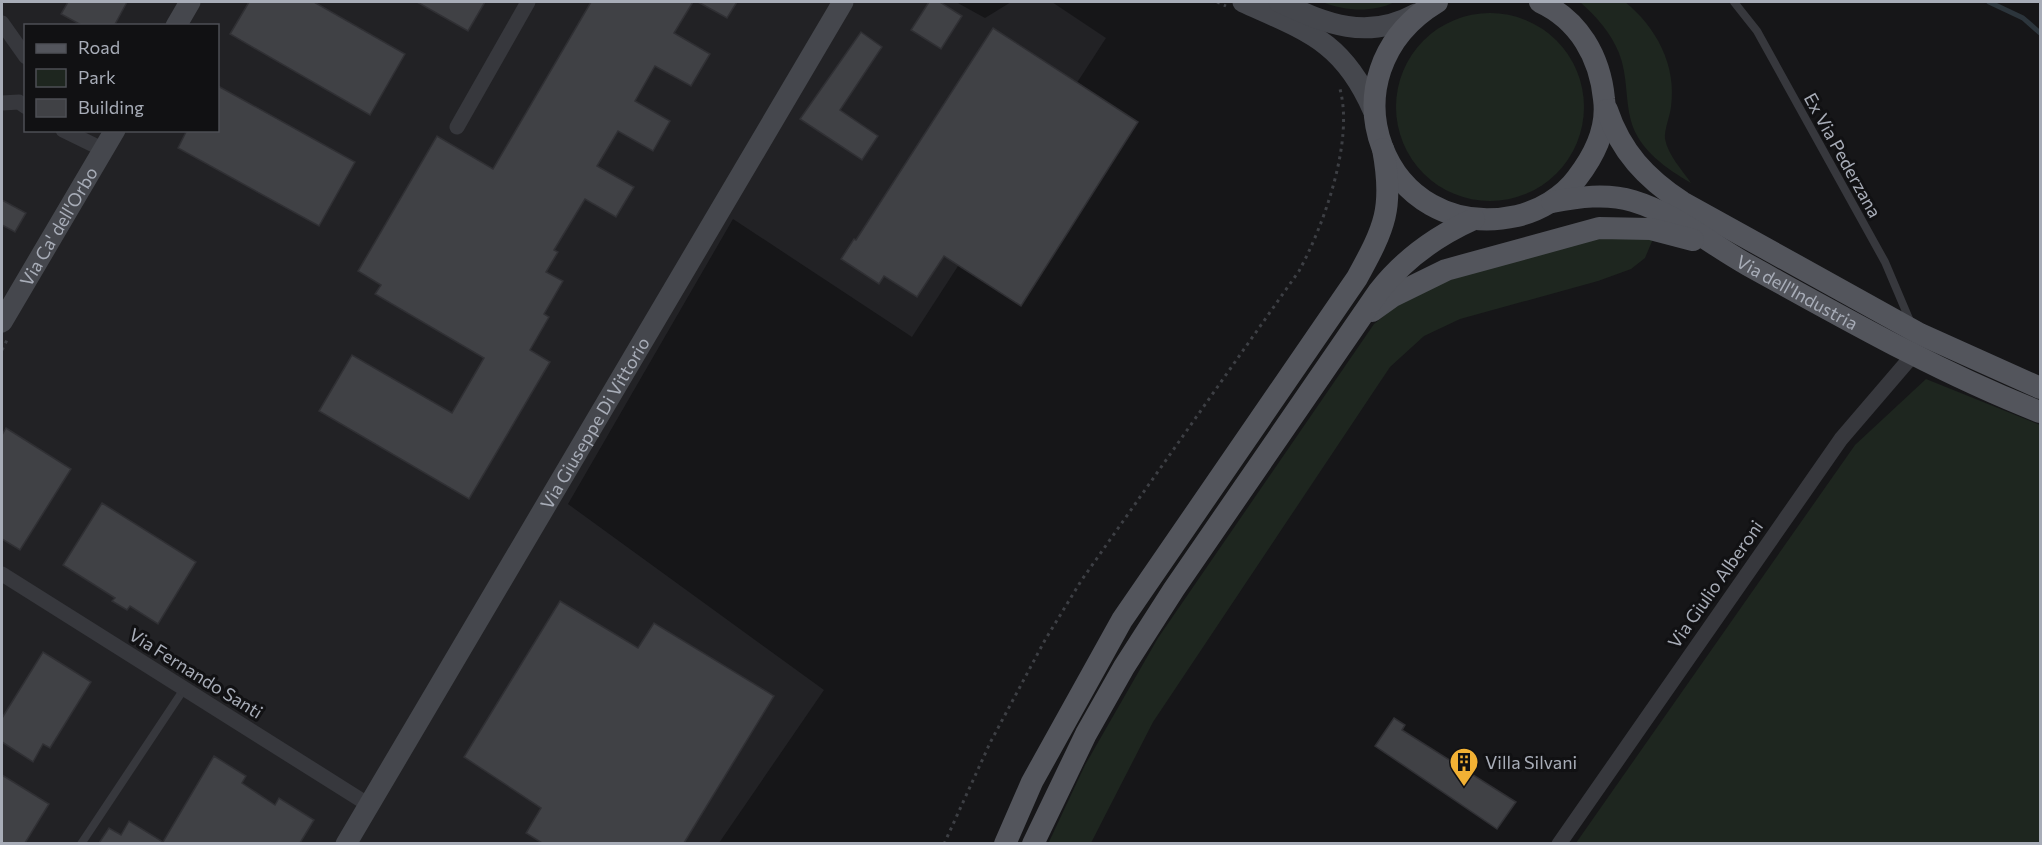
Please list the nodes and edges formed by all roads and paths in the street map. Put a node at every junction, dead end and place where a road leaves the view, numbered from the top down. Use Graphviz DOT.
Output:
graph roads {
  1 [pos="190,2"];
  2 [pos="528,2"];
  3 [pos="843,2"];
  4 [pos="1217,2"];
  5 [pos="1279,2"];
  6 [pos="1437,2"];
  7 [pos="1540,2"];
  8 [pos="1734,2"];
  9 [pos="1235,4"];
  10 [pos="1417,14"];
  11 [pos="2,23"];
  12 [pos="177,24"];
  13 [pos="24,54"];
  14 [pos="1336,82"];
  15 [pos="23,99"];
  16 [pos="2,103"];
  17 [pos="1605,106"];
  18 [pos="1374,110"];
  19 [pos="457,127"];
  20 [pos="67,132"];
  21 [pos="114,132"];
  22 [pos="1383,149"];
  23 [pos="104,150"];
  24 [pos="1550,203"];
  25 [pos="1474,219"];
  26 [pos="1717,248"];
  27 [pos="1358,321"];
  28 [pos="2,322"];
  29 [pos="1914,331"];
  30 [pos="1913,355"];
  31 [pos="2040,388"];
  32 [pos="2040,412"];
  33 [pos="2,574"];
  34 [pos="184,689"];
  35 [pos="369,805"];
  36 [pos="81,843"];
  37 [pos="346,843"];
  38 [pos="944,843"];
  39 [pos="1005,843"];
  40 [pos="1033,843"];
  41 [pos="1559,843"];
  1 -- 12 [label="street"];
  2 -- 19 [label="street"];
  3 -- 35 [label="street, Via Giuseppe Di Vittorio"];
  4 -- 9 [label="path"];
  5 -- 10 [label="street"];
  6 -- 10 [label="main road"];
  7 -- 17 [label="main road"];
  8 -- 29 [label="lane, Ex Via Pederzana"];
  9 -- 18 [label="street"];
  10 -- 18 [label="main road"];
  11 -- 13 [label="street"];
  14 -- 38 [label="path"];
  15 -- 16 [label="street"];
  17 -- 24 [label="main road"];
  17 -- 29 [label="main road, Via dell'Industria"];
  18 -- 22 [label="main road"];
  20 -- 23 [label="street"];
  21 -- 23 [label="street, Via Ca' dell'Orbo"];
  22 -- 25 [label="main road"];
  22 -- 39 [label="main road"];
  23 -- 28 [label="street, Via Ca' dell'Orbo"];
  24 -- 25 [label="main road"];
  24 -- 26 [label="main road, Via dell'Industria"];
  25 -- 27 [label="main road"];
  26 -- 27 [label="main road"];
  26 -- 30 [label="main road, Via dell'Industria"];
  27 -- 40 [label="main road"];
  29 -- 31 [label="main road, Via dell'Industria"];
  30 -- 32 [label="main road, Via dell'Industria"];
  30 -- 41 [label="street, Via Giulio Alberoni"];
  33 -- 34 [label="street, Via Fernando Santi"];
  34 -- 35 [label="street, Via Fernando Santi"];
  34 -- 36 [label="lane"];
  35 -- 37 [label="street, Via Giuseppe Di Vittorio"];
}
